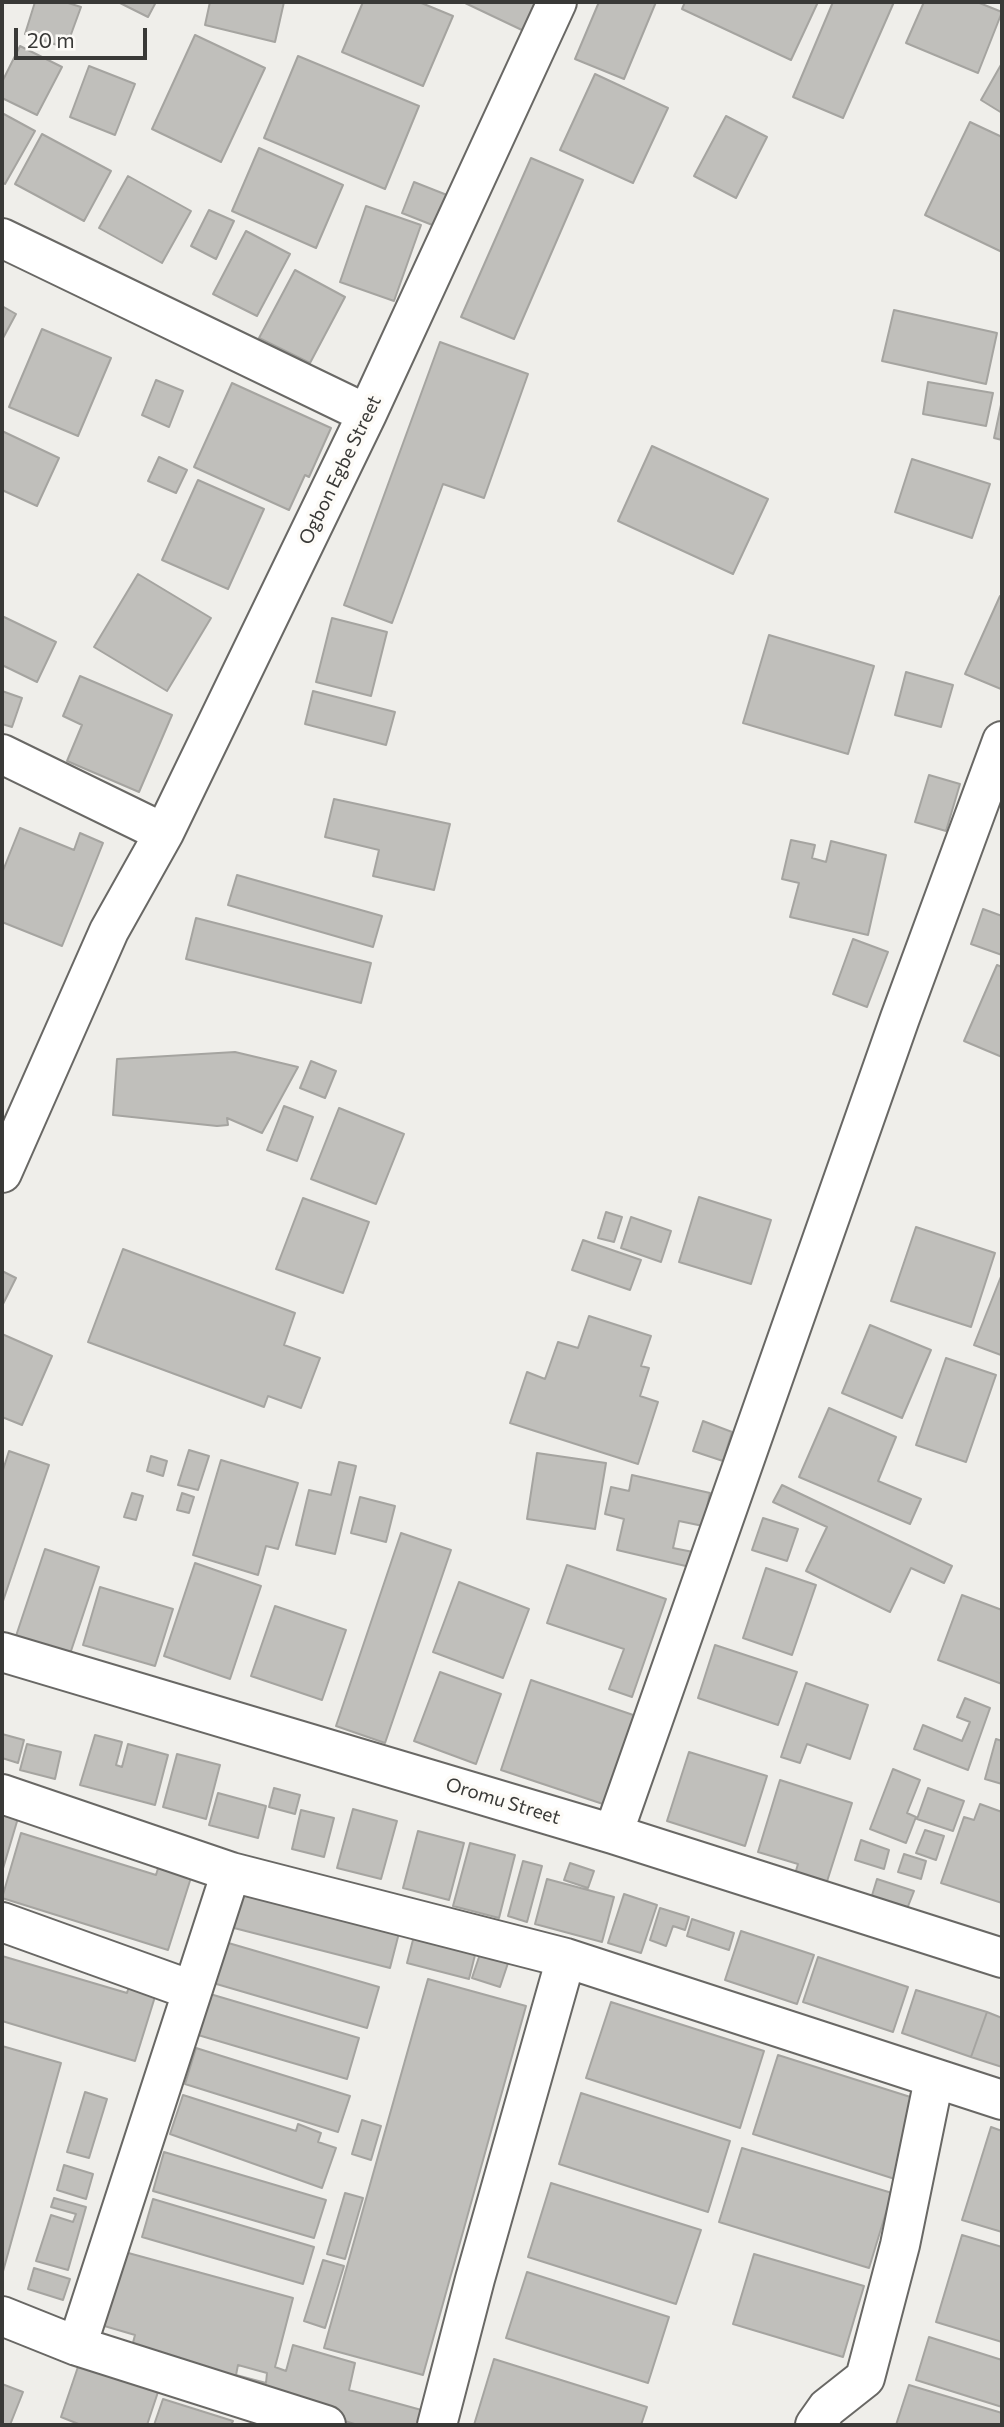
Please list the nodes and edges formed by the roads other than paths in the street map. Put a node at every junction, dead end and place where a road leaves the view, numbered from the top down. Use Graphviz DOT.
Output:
graph roads {
  1 [pos="557,2"];
  2 [pos="2,238"];
  3 [pos="367,414"];
  4 [pos="1002,741"];
  5 [pos="2,754"];
  6 [pos="164,833"];
  7 [pos="2,1173"];
  8 [pos="2,1652"];
  9 [pos="2,1794"];
  10 [pos="613,1834"];
  11 [pos="231,1872"];
  12 [pos="2,1922"];
  13 [pos="566,1958"];
  14 [pos="1002,1958"];
  15 [pos="191,1990"];
  16 [pos="934,2079"];
  17 [pos="1002,2101"];
  18 [pos="2,2316"];
  19 [pos="78,2346"];
  20 [pos="326,2425"];
  21 [pos="437,2425"];
  22 [pos="815,2425"];
  1 -- 3 [label="street, Ogbon Egbe Street"];
  2 -- 3 [label="street"];
  3 -- 6 [label="street, Ogbon Egbe Street"];
  4 -- 10 [label="street"];
  5 -- 6 [label="street"];
  6 -- 7 [label="street, Ogbon Egbe Street"];
  8 -- 10 [label="street, Oromu Street"];
  9 -- 11 [label="street"];
  10 -- 14 [label="street, Oromu Street"];
  11 -- 13 [label="street"];
  11 -- 15 [label="street"];
  12 -- 15 [label="street"];
  13 -- 16 [label="street"];
  13 -- 21 [label="street"];
  15 -- 19 [label="street"];
  16 -- 17 [label="street"];
  16 -- 22 [label="street"];
  18 -- 19 [label="street"];
  19 -- 20 [label="street"];
}
